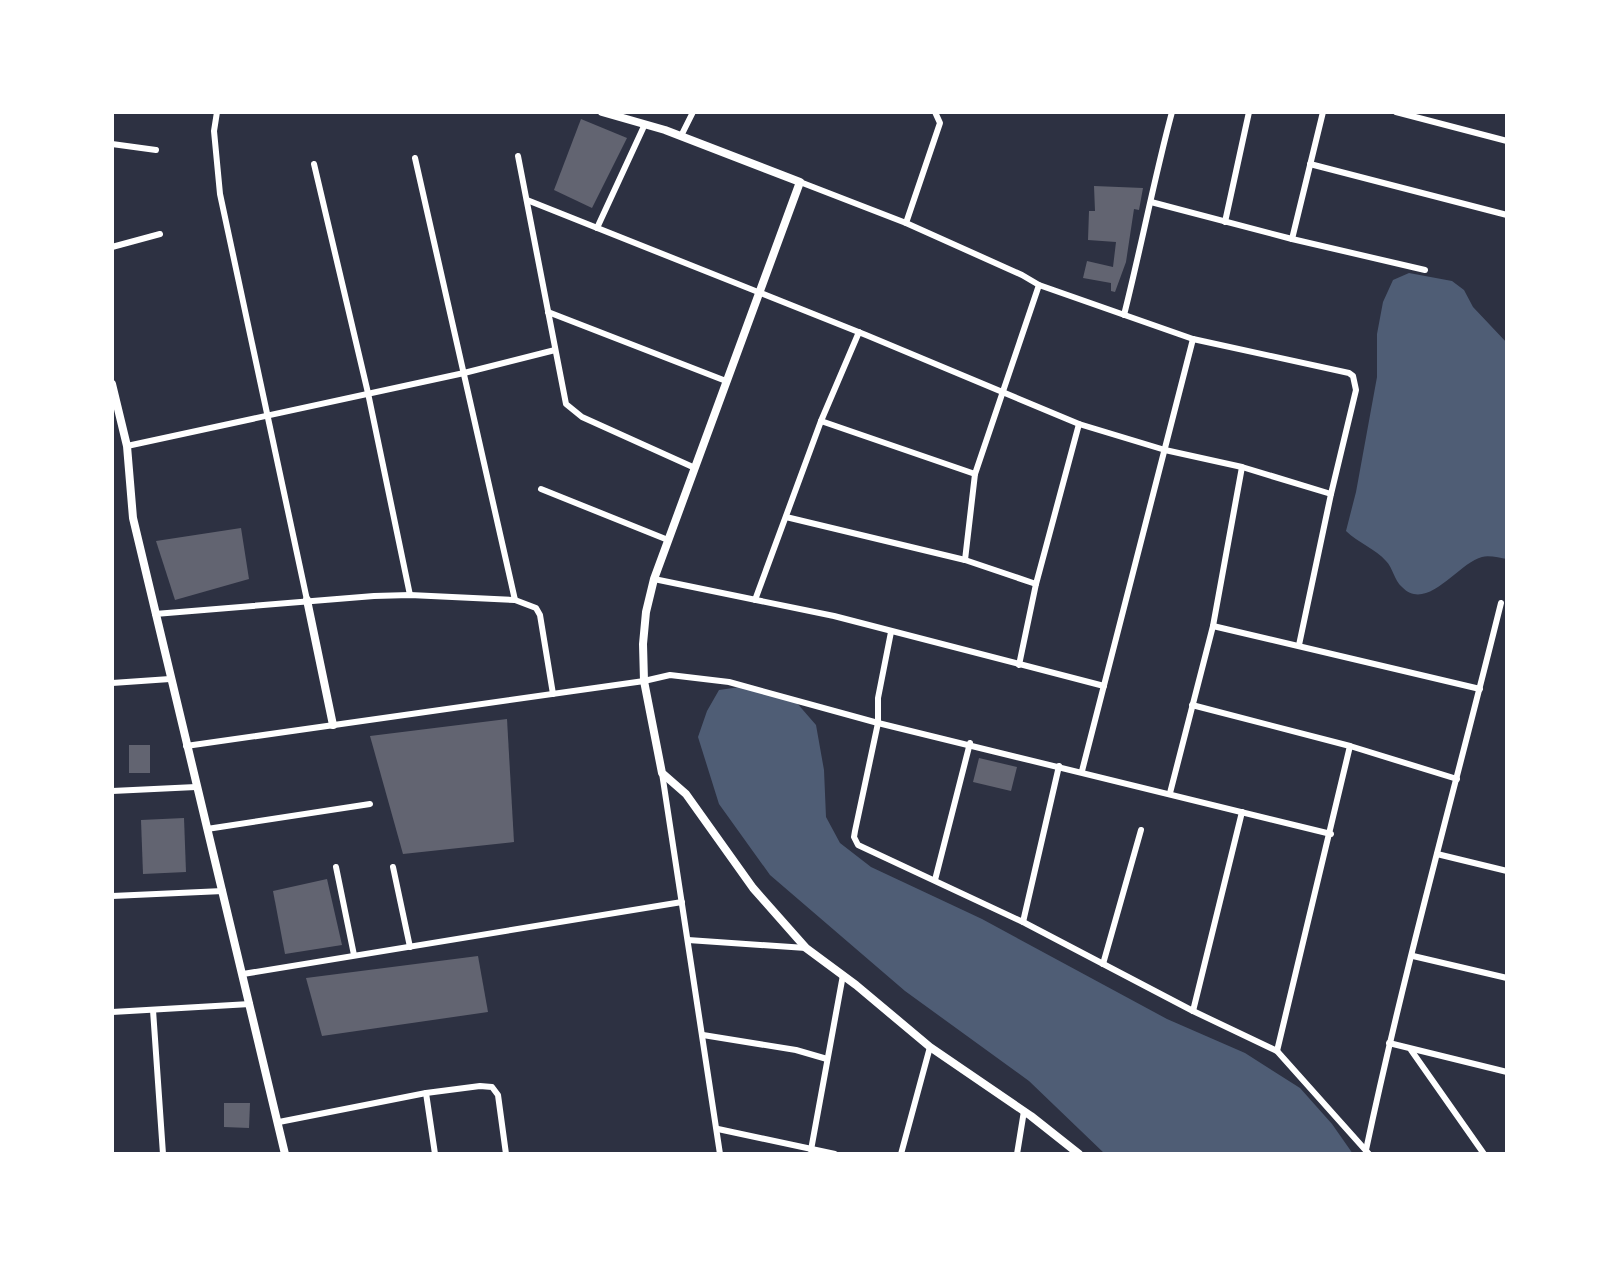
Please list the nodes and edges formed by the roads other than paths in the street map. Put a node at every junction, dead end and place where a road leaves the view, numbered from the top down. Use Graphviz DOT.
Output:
graph roads {
  1 [pos="217,112"];
  2 [pos="602,112"];
  3 [pos="693,112"];
  4 [pos="935,112"];
  5 [pos="1172,112"];
  6 [pos="1249,112"];
  7 [pos="1323,112"];
  8 [pos="1397,112"];
  9 [pos="645,124"];
  10 [pos="681,136"];
  11 [pos="1507,141"];
  12 [pos="112,144"];
  13 [pos="156,150"];
  14 [pos="518,156"];
  15 [pos="415,158"];
  16 [pos="314,164"];
  17 [pos="1310,164"];
  18 [pos="800,182"];
  19 [pos="527,200"];
  20 [pos="1151,202"];
  21 [pos="1507,215"];
  22 [pos="1225,222"];
  23 [pos="906,223"];
  24 [pos="597,228"];
  25 [pos="160,234"];
  26 [pos="1292,239"];
  27 [pos="112,247"];
  28 [pos="1425,270"];
  29 [pos="1039,285"];
  30 [pos="759,292"];
  31 [pos="548,312"];
  32 [pos="1124,315"];
  33 [pos="859,332"];
  34 [pos="1193,339"];
  35 [pos="555,350"];
  36 [pos="464,373"];
  37 [pos="726,381"];
  38 [pos="112,384"];
  39 [pos="368,393"];
  40 [pos="1003,393"];
  41 [pos="268,414"];
  42 [pos="821,421"];
  43 [pos="1079,424"];
  44 [pos="127,446"];
  45 [pos="1165,450"];
  46 [pos="1242,467"];
  47 [pos="695,468"];
  48 [pos="975,474"];
  49 [pos="541,489"];
  50 [pos="1331,494"];
  51 [pos="786,517"];
  52 [pos="668,540"];
  53 [pos="965,560"];
  54 [pos="654,579"];
  55 [pos="1036,584"];
  56 [pos="410,595"];
  57 [pos="307,600"];
  58 [pos="515,600"];
  59 [pos="755,600"];
  60 [pos="1501,603"];
  61 [pos="155,614"];
  62 [pos="1213,626"];
  63 [pos="891,632"];
  64 [pos="1299,645"];
  65 [pos="1019,665"];
  66 [pos="170,679"];
  67 [pos="644,681"];
  68 [pos="112,683"];
  69 [pos="1104,686"];
  70 [pos="1480,689"];
  71 [pos="553,694"];
  72 [pos="1192,705"];
  73 [pos="878,723"];
  74 [pos="333,725"];
  75 [pos="970,743"];
  76 [pos="186,746"];
  77 [pos="1350,746"];
  78 [pos="1059,766"];
  79 [pos="1082,771"];
  80 [pos="662,773"];
  81 [pos="1457,779"];
  82 [pos="196,787"];
  83 [pos="112,791"];
  84 [pos="1170,793"];
  85 [pos="370,804"];
  86 [pos="1242,812"];
  87 [pos="207,829"];
  88 [pos="1141,830"];
  89 [pos="1331,834"];
  90 [pos="1437,854"];
  91 [pos="336,867"];
  92 [pos="393,867"];
  93 [pos="1507,871"];
  94 [pos="935,880"];
  95 [pos="223,891"];
  96 [pos="112,896"];
  97 [pos="682,902"];
  98 [pos="1023,922"];
  99 [pos="688,940"];
  100 [pos="410,947"];
  101 [pos="806,948"];
  102 [pos="354,955"];
  103 [pos="1413,956"];
  104 [pos="1103,964"];
  105 [pos="243,974"];
  106 [pos="843,975"];
  107 [pos="1507,978"];
  108 [pos="250,1004"];
  109 [pos="153,1010"];
  110 [pos="1193,1011"];
  111 [pos="112,1012"];
  112 [pos="703,1035"];
  113 [pos="1389,1043"];
  114 [pos="930,1047"];
  115 [pos="1411,1050"];
  116 [pos="1277,1051"];
  117 [pos="827,1059"];
  118 [pos="1507,1072"];
  119 [pos="426,1093"];
  120 [pos="1024,1111"];
  121 [pos="279,1122"];
  122 [pos="718,1129"];
  123 [pos="811,1150"];
  124 [pos="1367,1152"];
  125 [pos="163,1154"];
  126 [pos="285,1154"];
  127 [pos="435,1154"];
  128 [pos="506,1154"];
  129 [pos="720,1154"];
  130 [pos="835,1154"];
  131 [pos="901,1154"];
  132 [pos="1017,1154"];
  133 [pos="1079,1154"];
  134 [pos="1484,1154"];
  1 -- 41 [label="street"];
  2 -- 9 [label="street"];
  3 -- 10 [label="street"];
  4 -- 23 [label="street"];
  5 -- 20 [label="street"];
  6 -- 22 [label="street"];
  7 -- 17 [label="street"];
  8 -- 11 [label="street"];
  9 -- 10 [label="street"];
  9 -- 24 [label="street"];
  10 -- 18 [label="street"];
  12 -- 13 [label="street"];
  14 -- 19 [label="street"];
  15 -- 36 [label="street"];
  16 -- 39 [label="street"];
  17 -- 21 [label="street"];
  17 -- 26 [label="street"];
  18 -- 23 [label="street"];
  18 -- 30 [label="street"];
  19 -- 24 [label="street"];
  19 -- 31 [label="street"];
  20 -- 22 [label="street"];
  20 -- 32 [label="street"];
  22 -- 26 [label="street"];
  23 -- 29 [label="street"];
  24 -- 30 [label="street"];
  25 -- 27 [label="street"];
  26 -- 28 [label="street"];
  29 -- 32 [label="street"];
  29 -- 40 [label="street"];
  30 -- 33 [label="street"];
  30 -- 37 [label="street"];
  31 -- 35 [label="street"];
  31 -- 37 [label="street"];
  32 -- 34 [label="street"];
  33 -- 40 [label="street"];
  33 -- 42 [label="street"];
  34 -- 45 [label="street"];
  34 -- 50 [label="street"];
  35 -- 36 [label="street"];
  35 -- 47 [label="street"];
  36 -- 39 [label="street"];
  36 -- 58 [label="street"];
  37 -- 47 [label="street"];
  38 -- 44 [label="street"];
  39 -- 41 [label="street"];
  39 -- 56 [label="street"];
  40 -- 43 [label="street"];
  40 -- 48 [label="street"];
  41 -- 44 [label="street"];
  41 -- 57 [label="street"];
  42 -- 48 [label="street"];
  42 -- 51 [label="street"];
  43 -- 45 [label="street"];
  43 -- 55 [label="street"];
  44 -- 61 [label="street"];
  45 -- 46 [label="street"];
  45 -- 69 [label="street"];
  46 -- 50 [label="street"];
  46 -- 62 [label="street"];
  47 -- 52 [label="street"];
  48 -- 53 [label="street"];
  49 -- 52 [label="street"];
  50 -- 64 [label="street"];
  51 -- 53 [label="street"];
  51 -- 59 [label="street"];
  52 -- 54 [label="street"];
  53 -- 55 [label="street"];
  54 -- 59 [label="street"];
  54 -- 67 [label="street"];
  55 -- 65 [label="street"];
  56 -- 57 [label="street"];
  56 -- 58 [label="street"];
  57 -- 61 [label="street"];
  57 -- 74 [label="street"];
  58 -- 71 [label="street"];
  59 -- 63 [label="street"];
  60 -- 70 [label="street"];
  61 -- 66 [label="street"];
  62 -- 64 [label="street"];
  62 -- 72 [label="street"];
  63 -- 65 [label="street"];
  63 -- 73 [label="street"];
  64 -- 70 [label="street"];
  65 -- 69 [label="street"];
  66 -- 68 [label="street"];
  66 -- 76 [label="street"];
  67 -- 71 [label="street"];
  67 -- 73 [label="street"];
  67 -- 80 [label="street"];
  69 -- 79 [label="street"];
  70 -- 81 [label="street"];
  71 -- 74 [label="street"];
  72 -- 77 [label="street"];
  72 -- 84 [label="street"];
  73 -- 75 [label="street"];
  73 -- 94 [label="street"];
  74 -- 76 [label="street"];
  75 -- 78 [label="street"];
  75 -- 94 [label="street"];
  76 -- 82 [label="street"];
  77 -- 81 [label="street"];
  77 -- 89 [label="street"];
  78 -- 79 [label="street"];
  78 -- 98 [label="street"];
  79 -- 84 [label="street"];
  80 -- 97 [label="street"];
  80 -- 101 [label="street"];
  81 -- 90 [label="street"];
  82 -- 83 [label="street"];
  82 -- 87 [label="street"];
  84 -- 86 [label="street"];
  85 -- 87 [label="street"];
  86 -- 89 [label="street"];
  86 -- 110 [label="street"];
  87 -- 95 [label="street"];
  88 -- 104 [label="street"];
  89 -- 116 [label="street"];
  90 -- 93 [label="street"];
  90 -- 103 [label="street"];
  91 -- 102 [label="street"];
  92 -- 100 [label="street"];
  94 -- 98 [label="street"];
  95 -- 96 [label="street"];
  95 -- 105 [label="street"];
  97 -- 99 [label="street"];
  97 -- 100 [label="street"];
  98 -- 104 [label="street"];
  99 -- 101 [label="street"];
  99 -- 112 [label="street"];
  100 -- 102 [label="street"];
  101 -- 106 [label="street"];
  102 -- 105 [label="street"];
  103 -- 107 [label="street"];
  103 -- 113 [label="street"];
  104 -- 110 [label="street"];
  105 -- 108 [label="street"];
  106 -- 114 [label="street"];
  106 -- 117 [label="street"];
  108 -- 109 [label="street"];
  108 -- 121 [label="street"];
  109 -- 111 [label="street"];
  109 -- 125 [label="street"];
  110 -- 116 [label="street"];
  112 -- 117 [label="street"];
  112 -- 122 [label="street"];
  113 -- 115 [label="street"];
  113 -- 124 [label="street"];
  114 -- 120 [label="street"];
  114 -- 131 [label="street"];
  115 -- 118 [label="street"];
  115 -- 134 [label="street"];
  116 -- 124 [label="street"];
  117 -- 123 [label="street"];
  119 -- 121 [label="street"];
  119 -- 127 [label="street"];
  119 -- 128 [label="street"];
  120 -- 132 [label="street"];
  120 -- 133 [label="street"];
  121 -- 126 [label="street"];
  122 -- 123 [label="street"];
  122 -- 129 [label="street"];
  123 -- 130 [label="street"];
}
